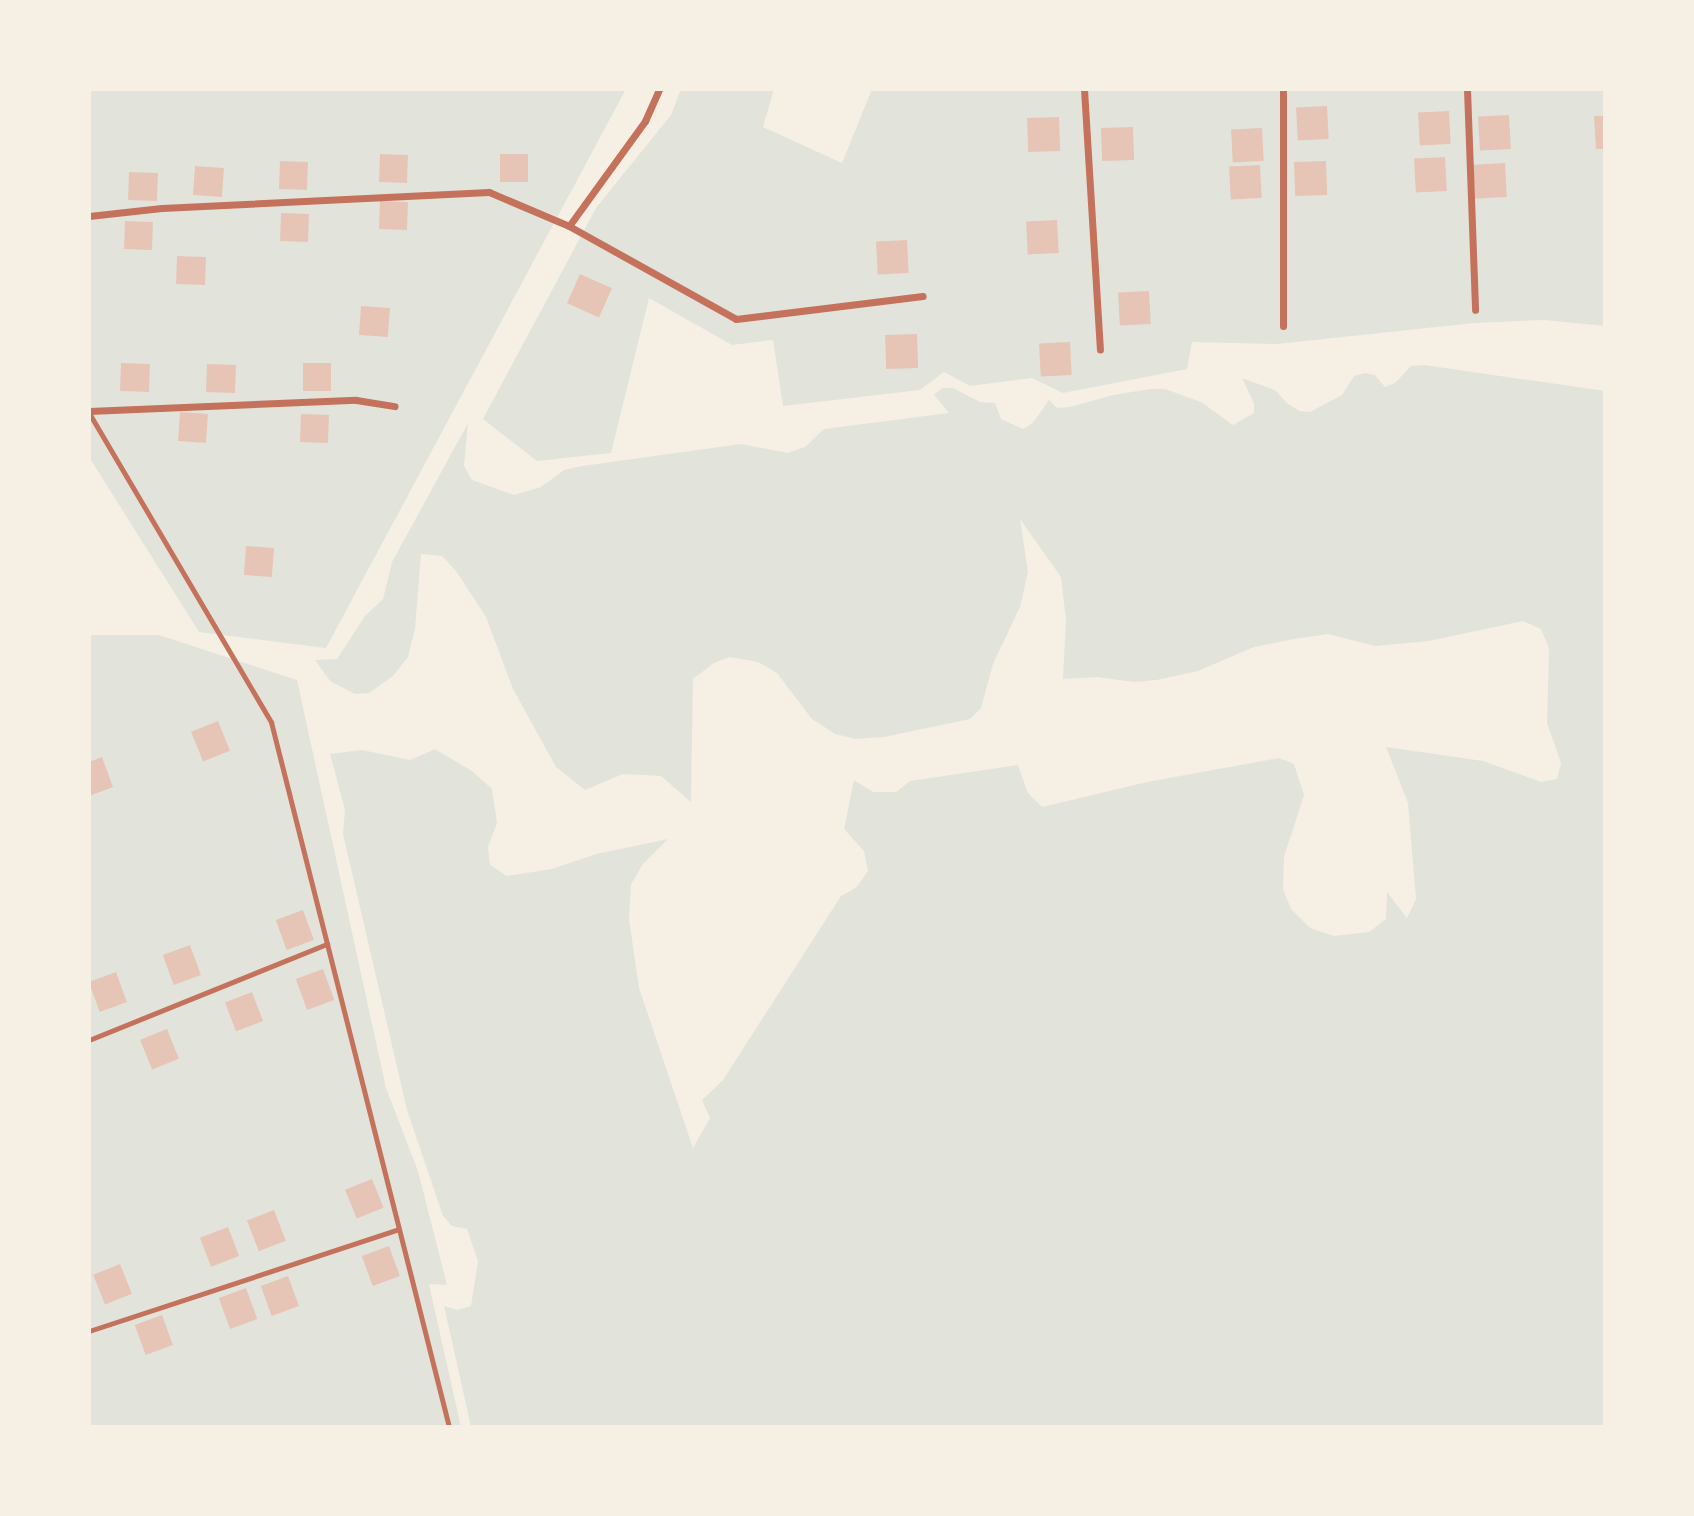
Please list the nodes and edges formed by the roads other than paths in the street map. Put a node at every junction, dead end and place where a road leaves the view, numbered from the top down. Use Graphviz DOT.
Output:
graph roads {
  1 [pos="659,89"];
  2 [pos="1084,89"];
  3 [pos="1283,89"];
  4 [pos="1467,89"];
  5 [pos="89,216"];
  6 [pos="569,226"];
  7 [pos="923,296"];
  8 [pos="1475,310"];
  9 [pos="1283,326"];
  10 [pos="1100,350"];
  11 [pos="395,406"];
  12 [pos="89,412"];
  13 [pos="327,944"];
  14 [pos="89,1040"];
  15 [pos="399,1230"];
  16 [pos="89,1331"];
  17 [pos="449,1427"];
  1 -- 6 [label="street"];
  2 -- 10 [label="street"];
  3 -- 9 [label="street"];
  4 -- 8 [label="street"];
  5 -- 6 [label="street"];
  6 -- 7 [label="street"];
  11 -- 12 [label="street"];
  12 -- 13 [label="lane"];
  13 -- 14 [label="lane"];
  13 -- 15 [label="lane"];
  15 -- 16 [label="lane"];
  15 -- 17 [label="lane"];
}
